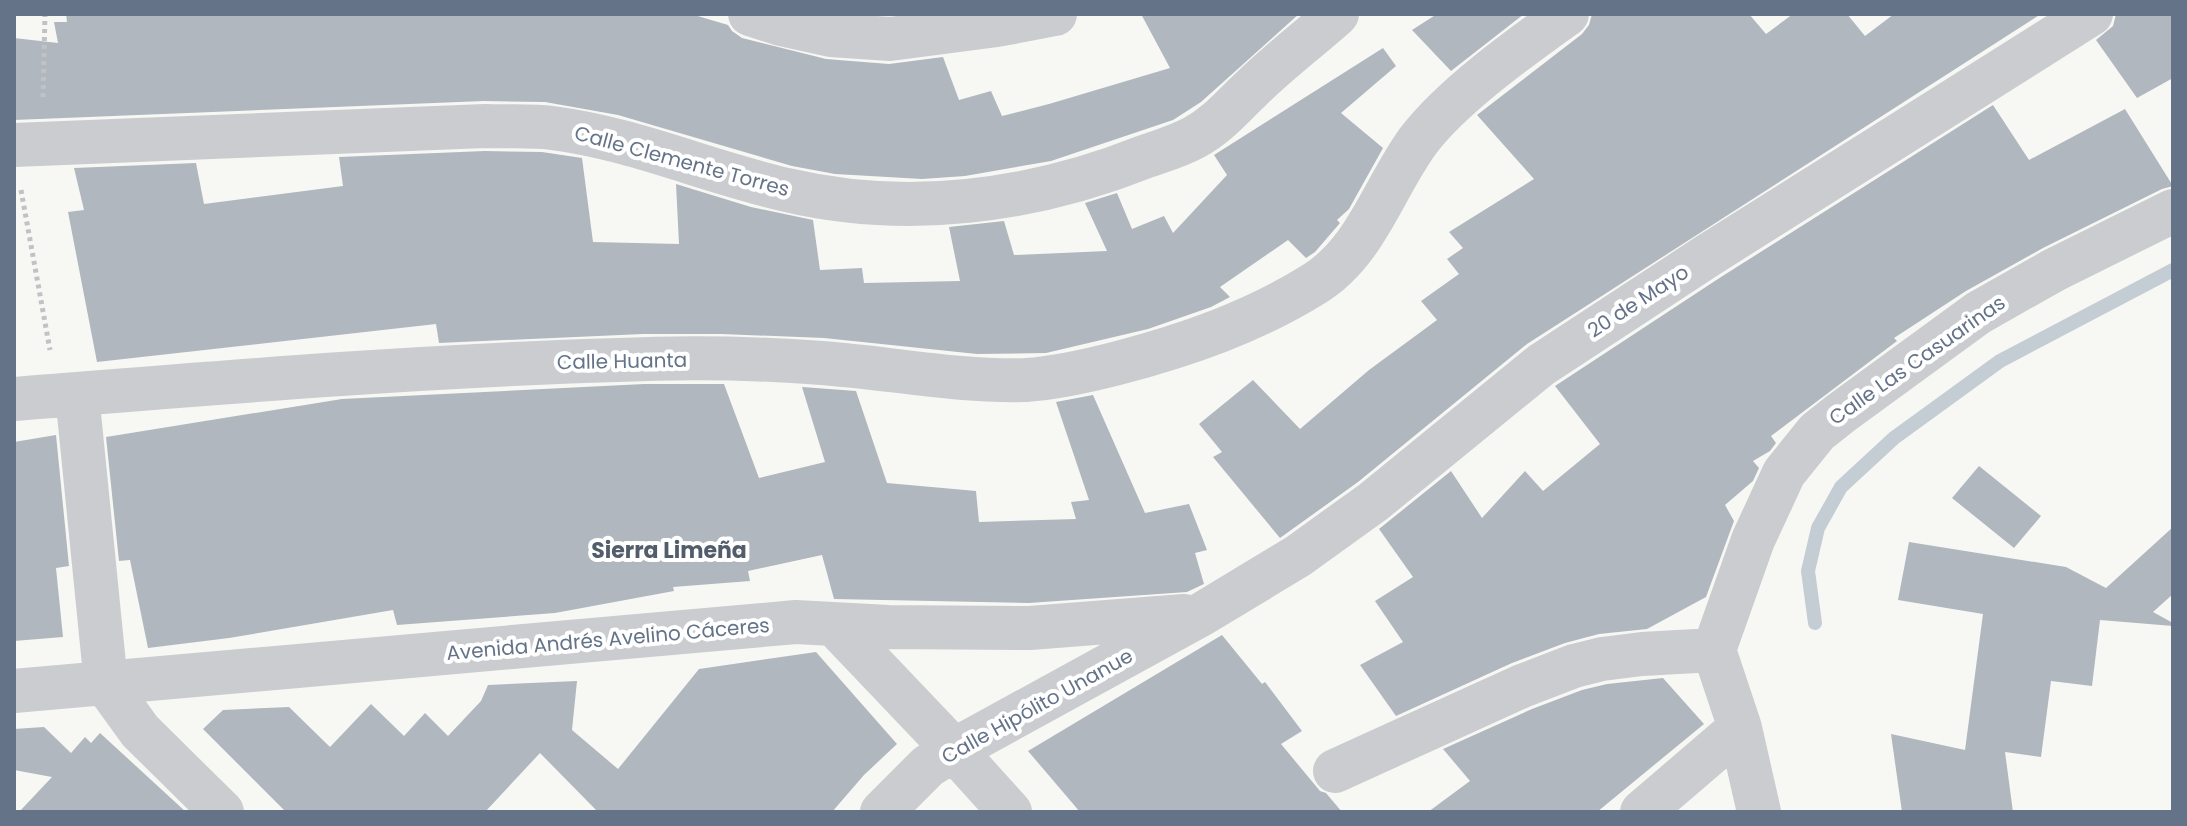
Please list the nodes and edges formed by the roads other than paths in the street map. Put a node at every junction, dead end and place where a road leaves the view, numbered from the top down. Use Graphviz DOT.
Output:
graph roads {
  1 [pos="750,14"];
  2 [pos="1055,14"];
  3 [pos="1337,14"];
  4 [pos="1567,14"];
  5 [pos="2091,14"];
  6 [pos="28,144"];
  7 [pos="2173,211"];
  8 [pos="64,377"];
  9 [pos="14,399"];
  10 [pos="1202,614"];
  11 [pos="834,624"];
  12 [pos="1714,650"];
  13 [pos="106,684"];
  14 [pos="14,691"];
  15 [pos="1740,728"];
  16 [pos="954,750"];
  17 [pos="1335,771"];
  18 [pos="222,812"];
  19 [pos="882,812"];
  20 [pos="1010,812"];
  21 [pos="1642,812"];
  22 [pos="1759,812"];
  1 -- 2 [label="street"];
  3 -- 6 [label="street, Calle Clemente Torres"];
  4 -- 8 [label="street, Calle Huanta"];
  5 -- 10 [label="street, 20 de Mayo"];
  7 -- 12 [label="street, Calle Las Casuarinas"];
  8 -- 9 [label="street, Calle Huanta"];
  8 -- 13 [label="street"];
  10 -- 11 [label="street, Avenida Andrés Avelino Cáceres"];
  10 -- 16 [label="street, Calle Hipólito Unanue"];
  11 -- 13 [label="street, Avenida Andrés Avelino Cáceres"];
  11 -- 16 [label="street"];
  12 -- 15 [label="street"];
  12 -- 17 [label="street"];
  13 -- 14 [label="street, Avenida Andrés Avelino Cáceres"];
  13 -- 18 [label="street"];
  15 -- 21 [label="street"];
  15 -- 22 [label="street"];
  16 -- 19 [label="street, Calle Hipólito Unanue"];
  16 -- 20 [label="street"];
}
